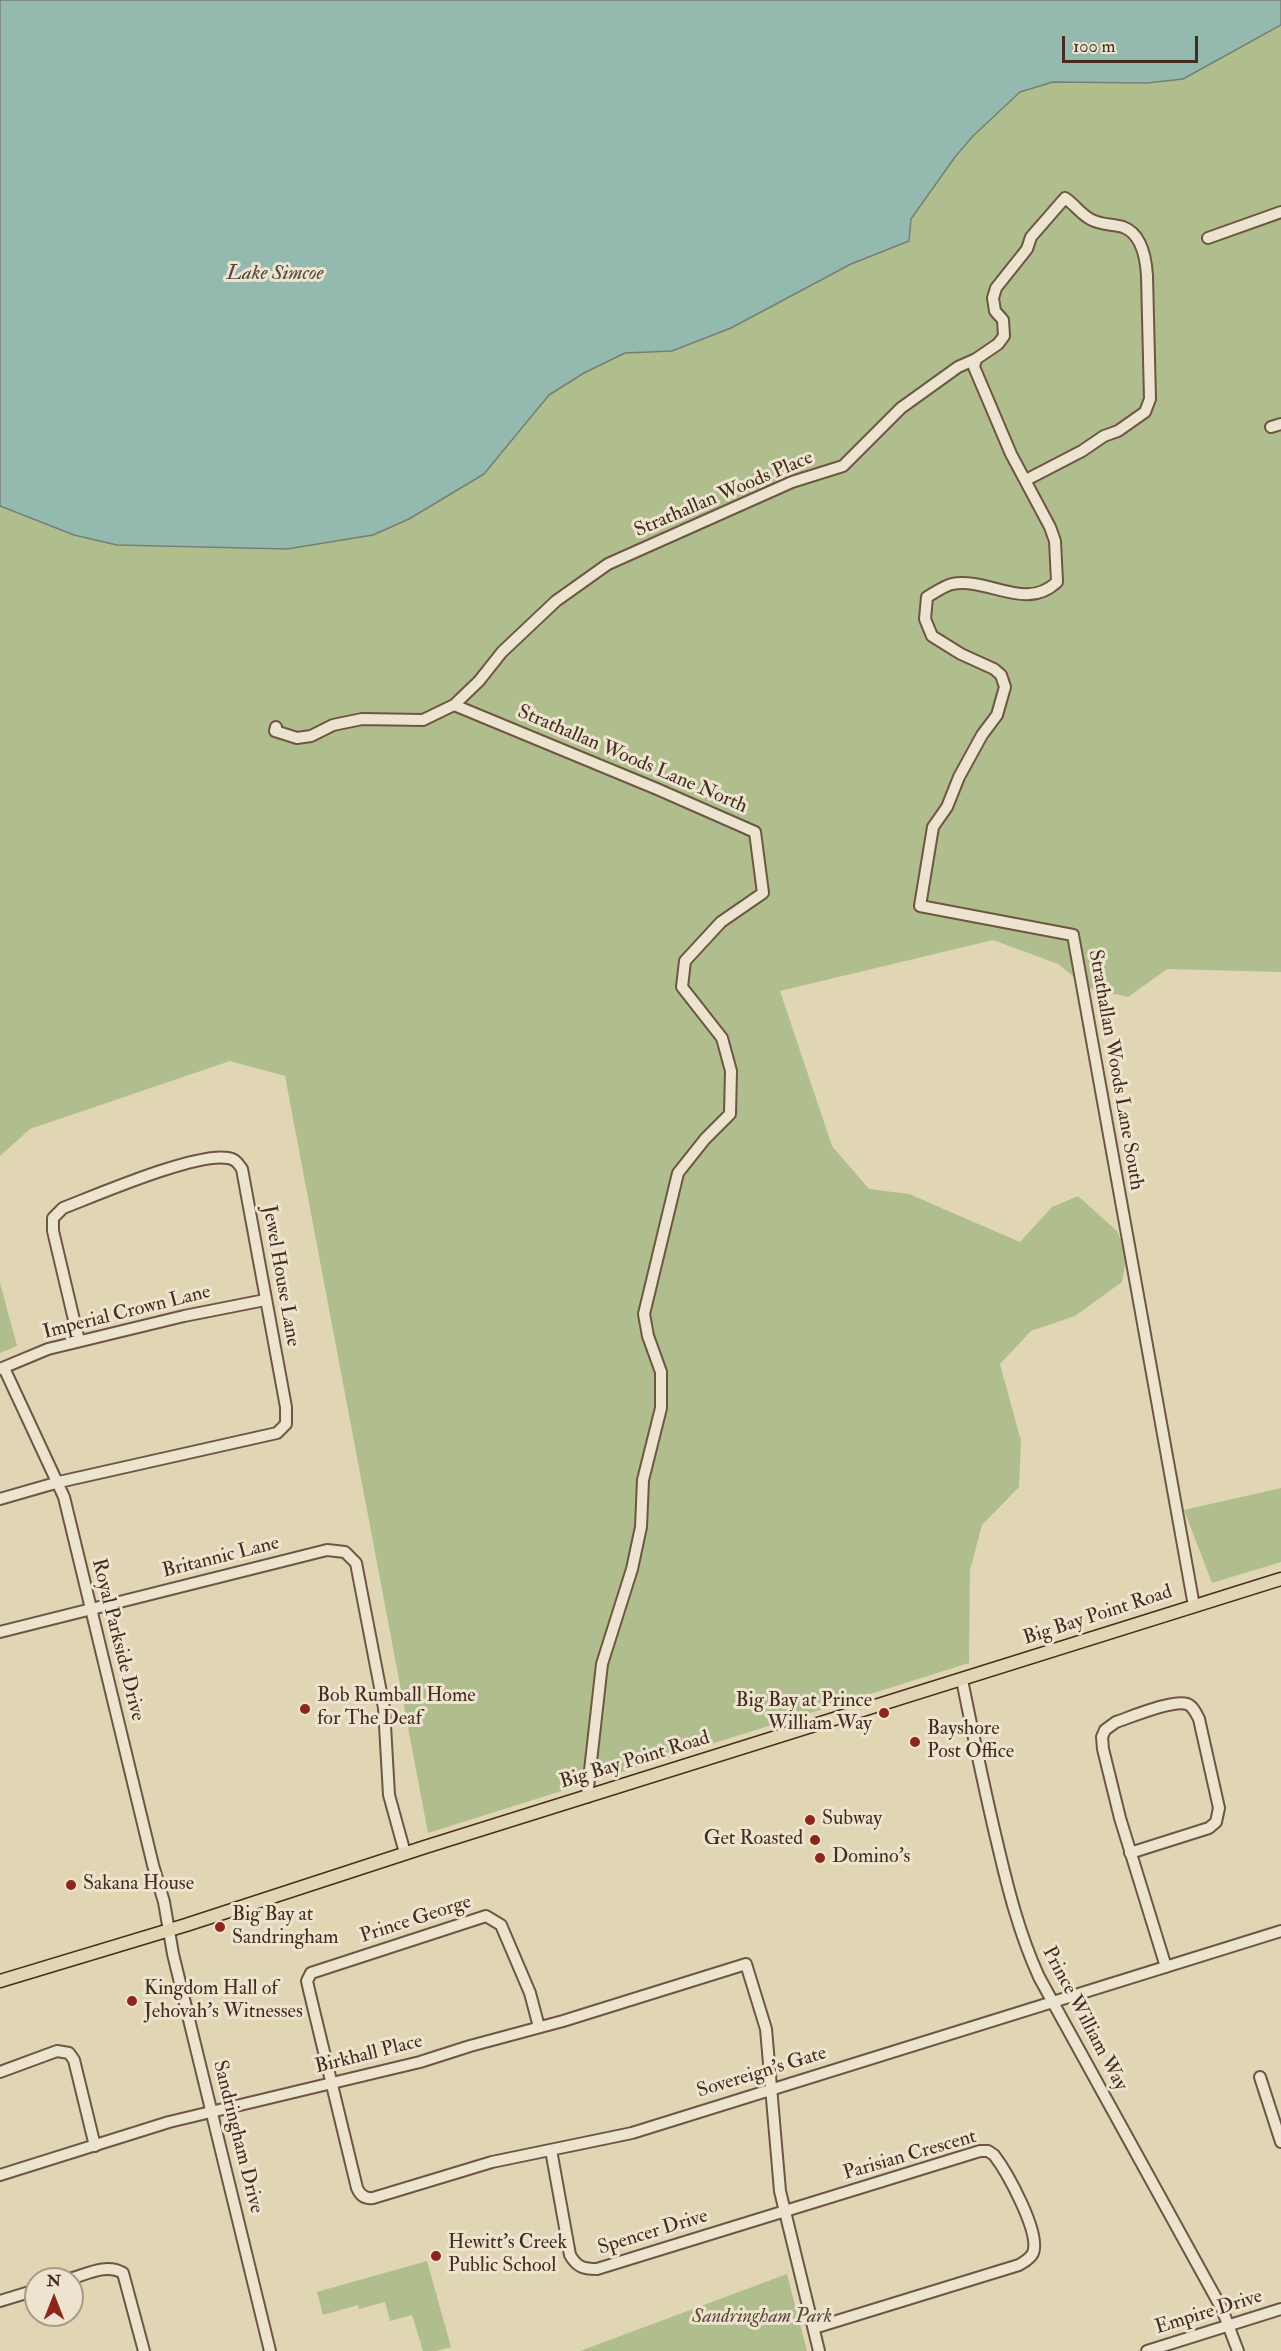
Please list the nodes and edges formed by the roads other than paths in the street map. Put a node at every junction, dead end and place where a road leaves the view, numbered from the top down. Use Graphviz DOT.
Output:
graph roads {
  1 [pos="1281,212"];
  2 [pos="1208,238"];
  3 [pos="976,359"];
  4 [pos="1026,480"];
  5 [pos="454,705"];
  6 [pos="276,727"];
  7 [pos="265,1300"];
  8 [pos="79,1341"];
  9 [pos="2,1369"];
  10 [pos="59,1482"];
  11 [pos="0,1499"];
  12 [pos="1281,1579"];
  13 [pos="1194,1606"];
  14 [pos="91,1609"];
  15 [pos="0,1632"];
  16 [pos="962,1680"];
  17 [pos="587,1797"];
  18 [pos="405,1853"];
  19 [pos="1130,1853"];
  20 [pos="169,1931"];
  21 [pos="1281,1931"];
  22 [pos="1166,1967"];
  23 [pos="0,1981"];
  24 [pos="1053,2002"];
  25 [pos="539,2027"];
  26 [pos="0,2072"];
  27 [pos="1260,2077"];
  28 [pos="332,2084"];
  29 [pos="771,2089"];
  30 [pos="213,2112"];
  31 [pos="1281,2142"];
  32 [pos="95,2146"];
  33 [pos="551,2150"];
  34 [pos="0,2175"];
  35 [pos="784,2212"];
  36 [pos="84,2275"];
  37 [pos="24,2294"];
  38 [pos="0,2301"];
  39 [pos="1281,2309"];
  40 [pos="1229,2325"];
  41 [pos="814,2328"];
  42 [pos="144,2351"];
  43 [pos="270,2351"];
  44 [pos="819,2351"];
  45 [pos="1147,2351"];
  46 [pos="1238,2351"];
  1 -- 2 [label="street"];
  3 -- 4 [label="street, Strathallan Woods Lane South"];
  3 -- 4 [label="street, Strathallan Woods Place"];
  3 -- 5 [label="street, Strathallan Woods Place"];
  4 -- 13 [label="street, Strathallan Woods Lane South"];
  5 -- 6 [label="street, Strathallan Woods Place"];
  5 -- 17 [label="street, Strathallan Woods Lane North"];
  7 -- 8 [label="street, Imperial Crown Lane"];
  7 -- 8 [label="street, Jewel House Lane"];
  7 -- 10 [label="street, Jewel House Lane"];
  8 -- 9 [label="street, Imperial Crown Lane"];
  9 -- 10 [label="street, Royal Parkside Drive"];
  10 -- 11 [label="street, Jewel House Lane"];
  10 -- 14 [label="street, Royal Parkside Drive"];
  12 -- 13 [label="main road, Big Bay Point Road"];
  13 -- 16 [label="main road, Big Bay Point Road"];
  14 -- 15 [label="street, Britannic Lane"];
  14 -- 18 [label="street, Britannic Lane"];
  14 -- 20 [label="street, Royal Parkside Drive"];
  16 -- 17 [label="main road, Big Bay Point Road"];
  16 -- 24 [label="street, Prince William Way"];
  17 -- 18 [label="main road, Big Bay Point Road"];
  18 -- 20 [label="main road, Big Bay Point Road"];
  19 -- 19 [label="street"];
  19 -- 22 [label="street"];
  20 -- 23 [label="main road, Big Bay Point Road"];
  20 -- 30 [label="street, Sandringham Drive"];
  21 -- 22 [label="street, Sovereign's Gate"];
  22 -- 24 [label="street, Sovereign's Gate"];
  24 -- 29 [label="street, Sovereign's Gate"];
  24 -- 40 [label="street, Prince William Way"];
  25 -- 28 [label="street, Birkhall Place"];
  25 -- 28 [label="street, Prince George"];
  25 -- 29 [label="street, Birkhall Place"];
  26 -- 32 [label="street"];
  27 -- 31 [label="street"];
  28 -- 30 [label="street, Birkhall Place"];
  28 -- 33 [label="street, Sovereign's Gate"];
  29 -- 33 [label="street, Sovereign's Gate"];
  29 -- 35 [label="street"];
  30 -- 32 [label="street, Birkhall Place"];
  30 -- 43 [label="street, Sandringham Drive"];
  32 -- 34 [label="street, Birkhall Place"];
  33 -- 35 [label="street, Spencer Drive"];
  35 -- 41 [label="street"];
  35 -- 41 [label="street, Parisian Crescent"];
  36 -- 42 [label="street"];
  37 -- 38 [label="street"];
  39 -- 40 [label="street, Empire Drive"];
  40 -- 45 [label="street, Empire Drive"];
  40 -- 46 [label="street, Prince William Way"];
  41 -- 44 [label="street"];
}
